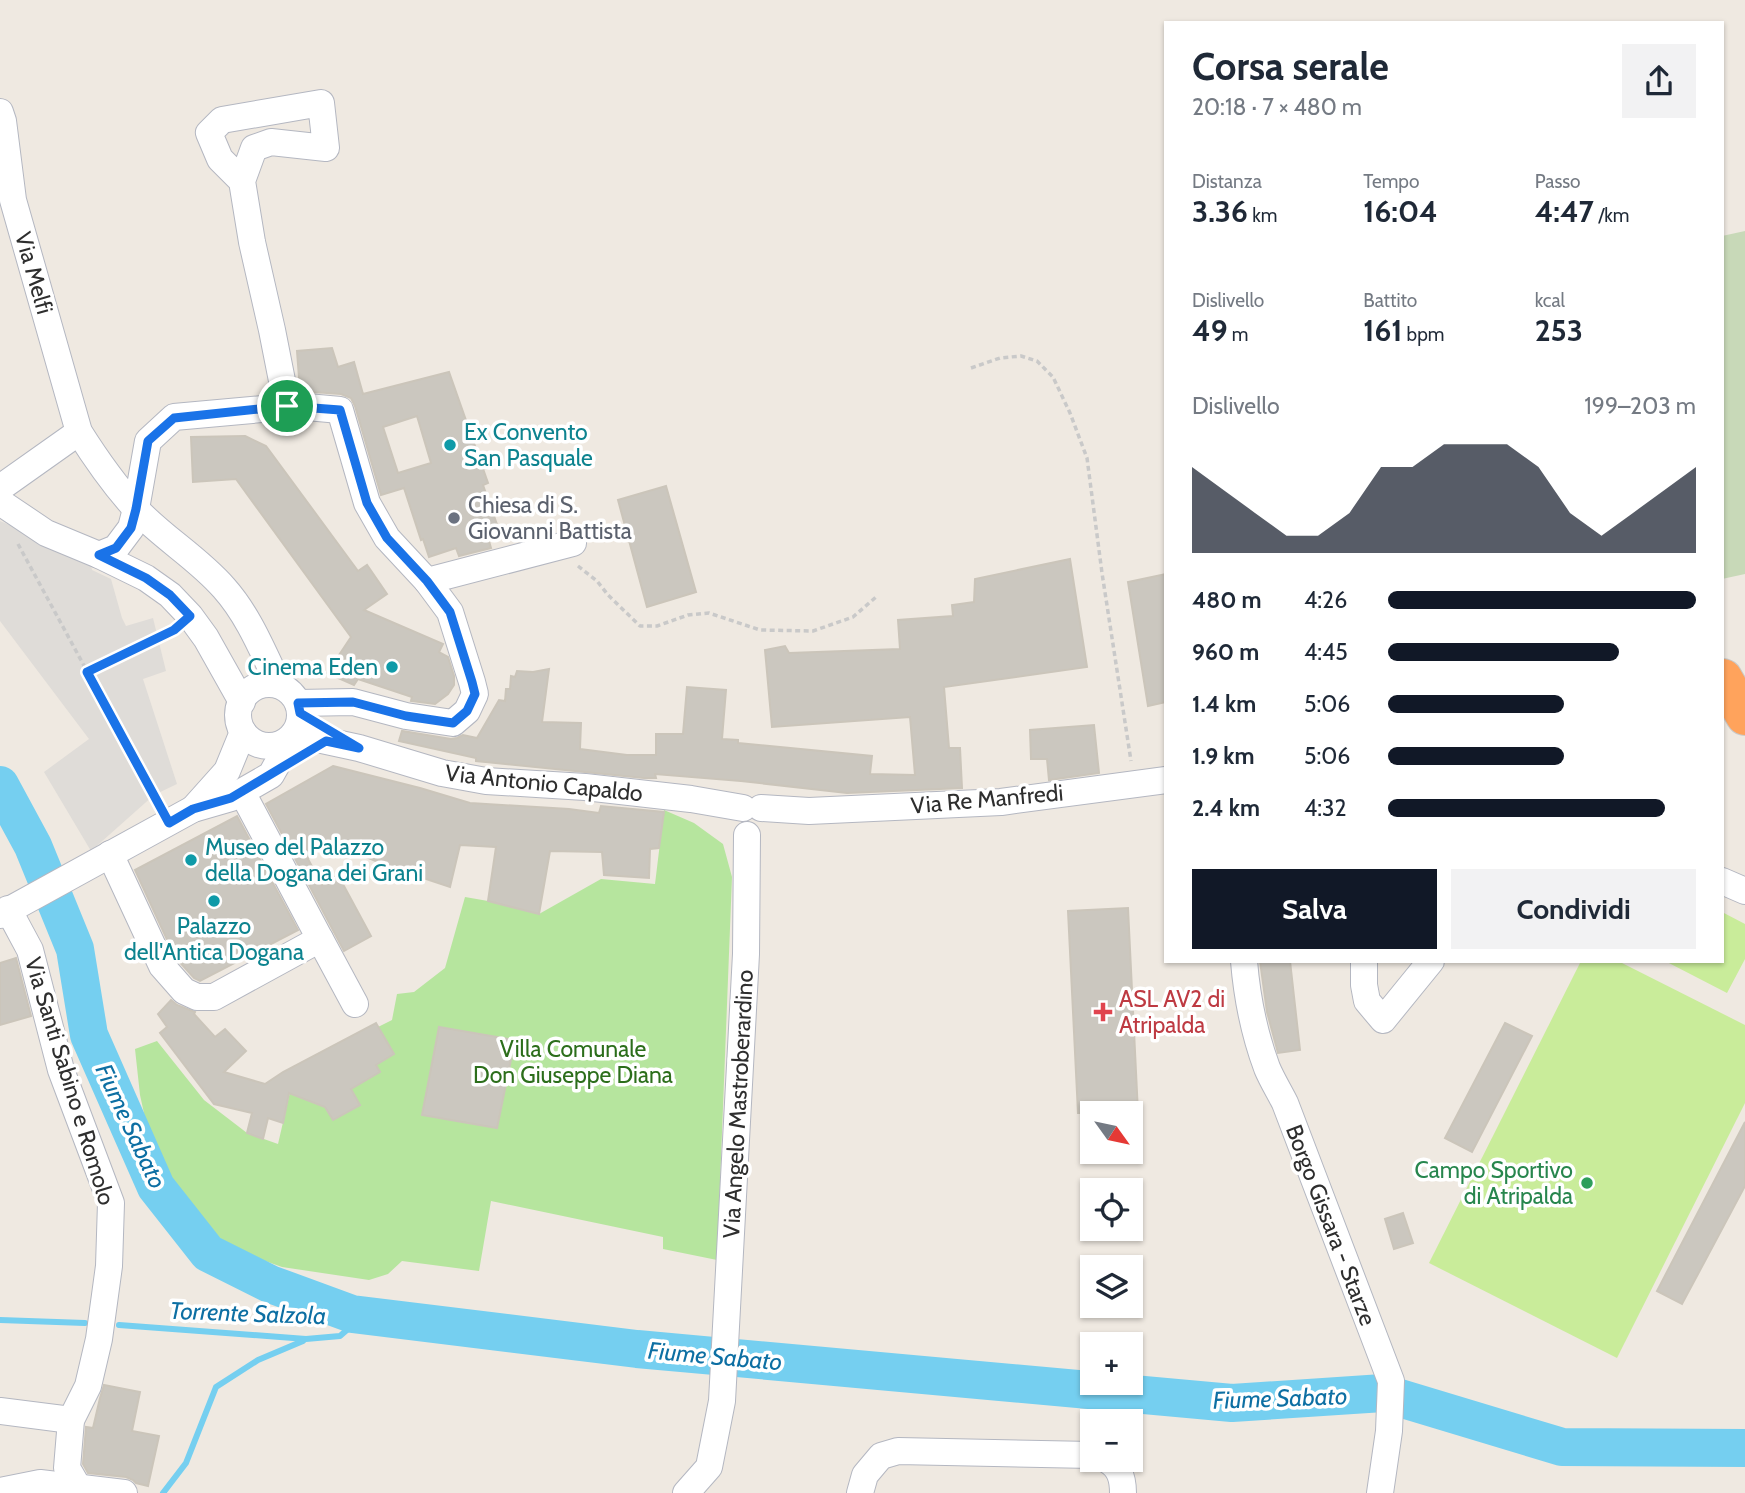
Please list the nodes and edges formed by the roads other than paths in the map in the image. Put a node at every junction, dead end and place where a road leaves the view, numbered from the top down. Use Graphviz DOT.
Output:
graph roads {
  1 [pos="0,112"];
  2 [pos="242,181"];
  3 [pos="287,406"];
  4 [pos="79,432"];
  5 [pos="0,488"];
  6 [pos="0,502"];
  7 [pos="136,509"];
  8 [pos="565,545"];
  9 [pos="99,555"];
  10 [pos="427,581"];
  11 [pos="1745,674"];
  12 [pos="1724,678"];
  13 [pos="1724,681"];
  14 [pos="242,702"];
  15 [pos="293,709"];
  16 [pos="1745,716"];
  17 [pos="243,732"];
  18 [pos="326,741"];
  19 [pos="359,748"];
  20 [pos="271,775"];
  21 [pos="1164,780"];
  22 [pos="242,792"];
  23 [pos="193,809"];
  24 [pos="752,823"];
  25 [pos="103,858"];
  26 [pos="1724,882"];
  27 [pos="1745,891"];
  28 [pos="8,910"];
  29 [pos="320,939"];
  30 [pos="1244,963"];
  31 [pos="1364,963"];
  32 [pos="1429,963"];
  33 [pos="355,1004"];
  34 [pos="0,1411"];
  35 [pos="71,1420"];
  36 [pos="1080,1455"];
  37 [pos="1118,1472"];
  38 [pos="78,1487"];
  39 [pos="0,1491"];
  40 [pos="124,1493"];
  41 [pos="686,1493"];
  42 [pos="860,1493"];
  43 [pos="1123,1493"];
  44 [pos="1380,1493"];
  1 -- 4 [label="street, Via Melfi"];
  2 -- 2 [label="street"];
  2 -- 3 [label="street"];
  3 -- 7 [label="street"];
  3 -- 10 [label="street"];
  4 -- 5 [label="street"];
  4 -- 7 [label="street, Via Melfi"];
  6 -- 9 [label="street"];
  7 -- 9 [label="street"];
  7 -- 15 [label="street, Via Melfi"];
  8 -- 10 [label="street"];
  9 -- 14 [label="street"];
  10 -- 15 [label="street"];
  11 -- 12 [label="street"];
  13 -- 16 [label="highway"];
  14 -- 15 [label="street"];
  14 -- 17 [label="street"];
  15 -- 17 [label="street"];
  15 -- 18 [label="street"];
  15 -- 19 [label="street"];
  15 -- 20 [label="street"];
  17 -- 23 [label="street"];
  18 -- 19 [label="street"];
  18 -- 20 [label="street"];
  19 -- 24 [label="street, Via Antonio Capaldo"];
  20 -- 22 [label="street"];
  21 -- 24 [label="street, Via Re Manfredi"];
  22 -- 23 [label="street"];
  22 -- 29 [label="street"];
  23 -- 25 [label="street"];
  24 -- 41 [label="street, Via Angelo Mastroberardino"];
  25 -- 28 [label="street"];
  25 -- 29 [label="street"];
  26 -- 27 [label="street"];
  28 -- 35 [label="street, Via Santi Sabino e Romolo"];
  29 -- 33 [label="street"];
  30 -- 44 [label="street, Borgo Gissara - Starze"];
  31 -- 32 [label="street"];
  34 -- 35 [label="street"];
  35 -- 38 [label="street"];
  36 -- 42 [label="street"];
  37 -- 43 [label="street"];
  38 -- 39 [label="street"];
  38 -- 40 [label="street"];
}
